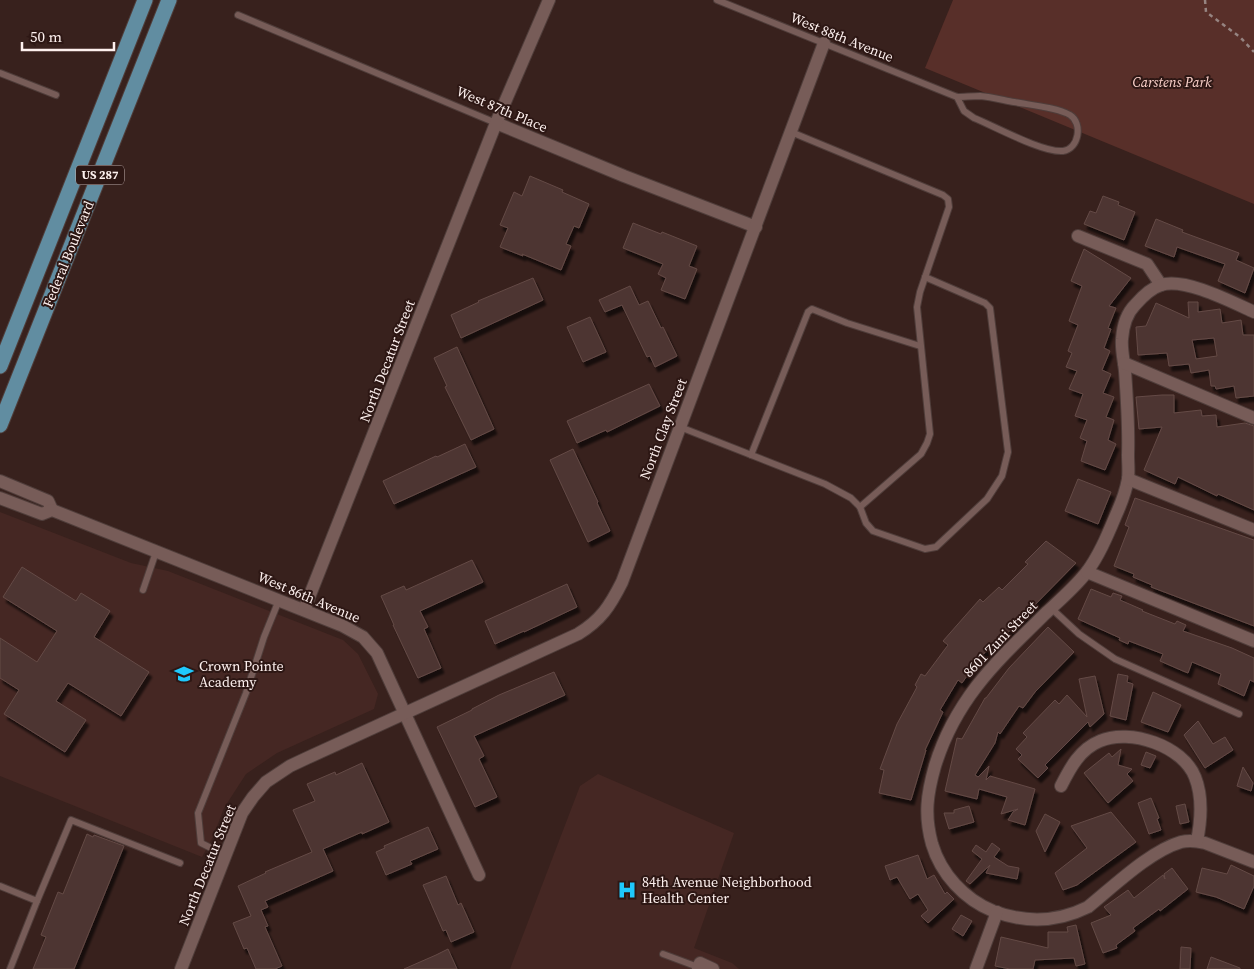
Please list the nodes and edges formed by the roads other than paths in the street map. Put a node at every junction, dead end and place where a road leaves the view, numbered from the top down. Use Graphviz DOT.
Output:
graph roads {
  1 [pos="146,0"];
  2 [pos="169,0"];
  3 [pos="550,0"];
  4 [pos="717,0"];
  5 [pos="238,15"];
  6 [pos="824,43"];
  7 [pos="0,73"];
  8 [pos="56,95"];
  9 [pos="957,97"];
  10 [pos="496,123"];
  11 [pos="791,132"];
  12 [pos="756,227"];
  13 [pos="1078,236"];
  14 [pos="925,277"];
  15 [pos="1161,285"];
  16 [pos="1254,312"];
  17 [pos="920,346"];
  18 [pos="1124,364"];
  19 [pos="0,366"];
  20 [pos="1254,418"];
  21 [pos="0,425"];
  22 [pos="680,427"];
  23 [pos="751,455"];
  24 [pos="1128,478"];
  25 [pos="0,481"];
  26 [pos="0,498"];
  27 [pos="860,507"];
  28 [pos="52,510"];
  29 [pos="1254,530"];
  30 [pos="156,552"];
  31 [pos="1087,572"];
  32 [pos="143,590"];
  33 [pos="279,600"];
  34 [pos="1051,608"];
  35 [pos="304,610"];
  36 [pos="1254,641"];
  37 [pos="406,713"];
  38 [pos="1239,714"];
  39 [pos="1061,786"];
  40 [pos="1197,841"];
  41 [pos="225,855"];
  42 [pos="1254,862"];
  43 [pos="180,863"];
  44 [pos="479,874"];
  45 [pos="0,886"];
  46 [pos="37,901"];
  47 [pos="997,912"];
  48 [pos="662,954"];
  49 [pos="699,966"];
  50 [pos="10,969"];
  51 [pos="181,969"];
  52 [pos="713,969"];
  53 [pos="976,969"];
  1 -- 19 [label="main road, Federal Boulevard / US 287"];
  2 -- 21 [label="main road, Federal Boulevard / US 287"];
  3 -- 10 [label="street, North Decatur Street"];
  4 -- 6 [label="lane, West 88th Avenue"];
  5 -- 10 [label="lane, West 87th Place"];
  6 -- 9 [label="lane, West 88th Avenue"];
  6 -- 11 [label="street, North Clay Street"];
  7 -- 8 [label="lane"];
  9 -- 9 [label="lane"];
  10 -- 12 [label="street, West 87th Place"];
  10 -- 35 [label="street, North Decatur Street"];
  11 -- 12 [label="street, North Clay Street"];
  11 -- 14 [label="lane"];
  12 -- 22 [label="street, North Clay Street"];
  13 -- 15 [label="street"];
  14 -- 17 [label="lane"];
  14 -- 27 [label="lane"];
  15 -- 16 [label="street"];
  15 -- 18 [label="street, 8601 Zuni Street"];
  17 -- 23 [label="lane"];
  17 -- 27 [label="lane"];
  18 -- 20 [label="street"];
  18 -- 24 [label="street, 8601 Zuni Street"];
  22 -- 23 [label="lane"];
  22 -- 37 [label="street, North Clay Street"];
  23 -- 27 [label="lane"];
  24 -- 29 [label="street"];
  24 -- 31 [label="street, 8601 Zuni Street"];
  25 -- 28 [label="street, West 86th Avenue"];
  26 -- 28 [label="street, West 86th Avenue"];
  28 -- 30 [label="street, West 86th Avenue"];
  30 -- 32 [label="lane"];
  30 -- 33 [label="street, West 86th Avenue"];
  31 -- 34 [label="street, 8601 Zuni Street"];
  31 -- 36 [label="street"];
  33 -- 35 [label="street, West 86th Avenue"];
  33 -- 41 [label="lane"];
  34 -- 38 [label="lane"];
  34 -- 47 [label="street, 8601 Zuni Street"];
  35 -- 37 [label="street, West 86th Avenue"];
  37 -- 41 [label="street, North Decatur Street"];
  37 -- 44 [label="street, West 86th Avenue"];
  39 -- 40 [label="street"];
  40 -- 42 [label="street"];
  40 -- 47 [label="street, 8601 Zuni Street"];
  41 -- 51 [label="street, North Decatur Street"];
  43 -- 46 [label="lane"];
  45 -- 46 [label="lane"];
  46 -- 50 [label="lane"];
  47 -- 53 [label="street"];
  48 -- 49 [label="lane"];
  49 -- 52 [label="street"];
}
